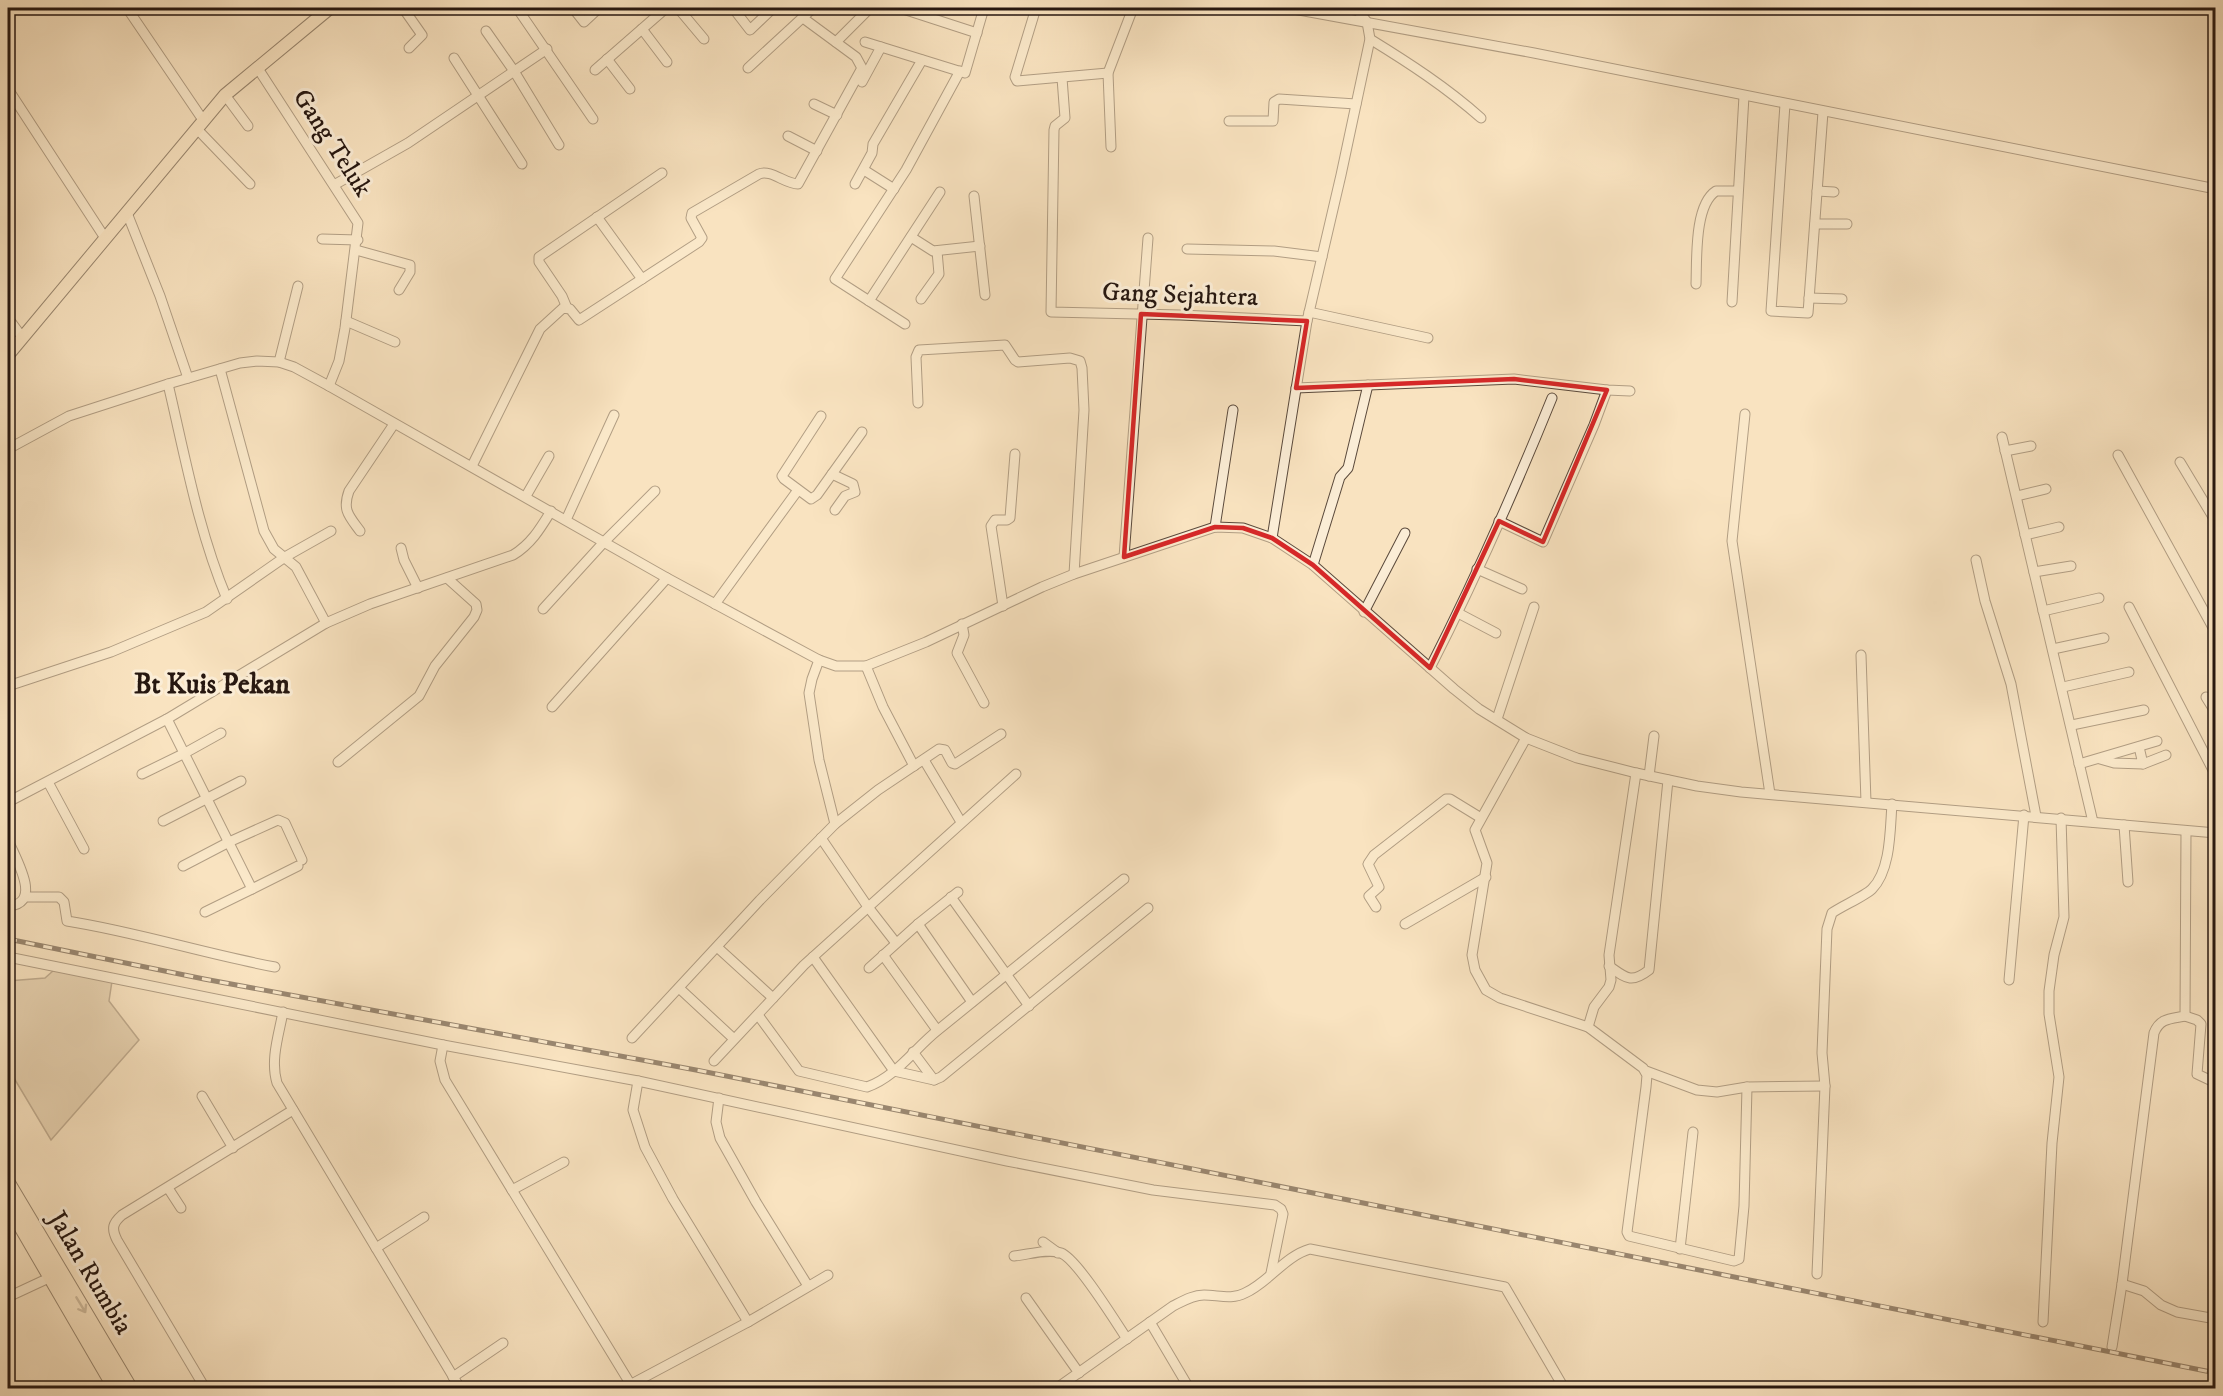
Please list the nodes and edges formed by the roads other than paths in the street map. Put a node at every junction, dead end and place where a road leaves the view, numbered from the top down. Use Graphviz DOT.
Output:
graph roads {
  1 [pos="127,8"];
  2 [pos="330,8"];
  3 [pos="403,8"];
  4 [pos="517,8"];
  5 [pos="573,8"];
  6 [pos="599,8"];
  7 [pos="666,8"];
  8 [pos="678,8"];
  9 [pos="733,8"];
  10 [pos="772,8"];
  11 [pos="813,8"];
  12 [pos="870,8"];
  13 [pos="900,8"];
  14 [pos="984,8"];
  15 [pos="1036,8"];
  16 [pos="1132,8"];
  17 [pos="1288,8"];
  18 [pos="1356,8"];
  19 [pos="1300,9"];
  20 [pos="803,18"];
  21 [pos="1367,22"];
  22 [pos="642,29"];
  23 [pos="486,30"];
  24 [pos="977,33"];
  25 [pos="704,39"];
  26 [pos="1370,39"];
  27 [pos="836,42"];
  28 [pos="865,42"];
  29 [pos="881,47"];
  30 [pos="409,48"];
  31 [pos="547,49"];
  32 [pos="454,58"];
  33 [pos="607,59"];
  34 [pos="922,60"];
  35 [pos="667,62"];
  36 [pos="257,67"];
  37 [pos="748,68"];
  38 [pos="595,70"];
  39 [pos="514,71"];
  40 [pos="960,71"];
  41 [pos="1108,73"];
  42 [pos="1062,78"];
  43 [pos="8,89"];
  44 [pos="630,89"];
  45 [pos="225,95"];
  46 [pos="479,95"];
  47 [pos="1744,96"];
  48 [pos="814,104"];
  49 [pos="1356,104"];
  50 [pos="1785,104"];
  51 [pos="1823,112"];
  52 [pos="837,115"];
  53 [pos="1481,118"];
  54 [pos="592,119"];
  55 [pos="1229,121"];
  56 [pos="200,124"];
  57 [pos="248,126"];
  58 [pos="835,130"];
  59 [pos="788,136"];
  60 [pos="559,145"];
  61 [pos="1111,147"];
  62 [pos="817,151"];
  63 [pos="522,164"];
  64 [pos="864,170"];
  65 [pos="662,173"];
  66 [pos="250,184"];
  67 [pos="855,184"];
  68 [pos="334,185"];
  69 [pos="894,189"];
  70 [pos="2216,189"];
  71 [pos="1737,191"];
  72 [pos="1817,191"];
  73 [pos="940,192"];
  74 [pos="1834,192"];
  75 [pos="974,196"];
  76 [pos="127,213"];
  77 [pos="597,217"];
  78 [pos="1815,224"];
  79 [pos="1846,224"];
  80 [pos="911,237"];
  81 [pos="105,238"];
  82 [pos="1148,238"];
  83 [pos="322,239"];
  84 [pos="357,245"];
  85 [pos="980,246"];
  86 [pos="1188,249"];
  87 [pos="937,251"];
  88 [pos="1322,257"];
  89 [pos="642,279"];
  90 [pos="1696,284"];
  91 [pos="297,286"];
  92 [pos="399,290"];
  93 [pos="985,295"];
  94 [pos="1809,298"];
  95 [pos="921,299"];
  96 [pos="1842,299"];
  97 [pos="869,301"];
  98 [pos="1732,302"];
  99 [pos="567,308"];
  100 [pos="1141,314"];
  101 [pos="1308,316"];
  102 [pos="8,318"];
  103 [pos="346,321"];
  104 [pos="905,324"];
  105 [pos="22,337"];
  106 [pos="1428,338"];
  107 [pos="395,342"];
  108 [pos="8,355"];
  109 [pos="279,362"];
  110 [pos="220,369"];
  111 [pos="188,378"];
  112 [pos="168,384"];
  113 [pos="1368,385"];
  114 [pos="329,386"];
  115 [pos="1296,388"];
  116 [pos="1607,390"];
  117 [pos="1630,391"];
  118 [pos="1552,398"];
  119 [pos="918,403"];
  120 [pos="1233,410"];
  121 [pos="1745,414"];
  122 [pos="614,415"];
  123 [pos="821,416"];
  124 [pos="394,424"];
  125 [pos="862,432"];
  126 [pos="2002,437"];
  127 [pos="2031,446"];
  128 [pos="8,449"];
  129 [pos="2006,451"];
  130 [pos="1015,454"];
  131 [pos="2118,455"];
  132 [pos="549,456"];
  133 [pos="2180,462"];
  134 [pos="472,466"];
  135 [pos="832,474"];
  136 [pos="2046,489"];
  137 [pos="798,490"];
  138 [pos="656,491"];
  139 [pos="2016,495"];
  140 [pos="526,496"];
  141 [pos="835,510"];
  142 [pos="550,511"];
  143 [pos="566,520"];
  144 [pos="1499,521"];
  145 [pos="2216,522"];
  146 [pos="1215,527"];
  147 [pos="2058,527"];
  148 [pos="331,531"];
  149 [pos="360,531"];
  150 [pos="1405,533"];
  151 [pos="2025,535"];
  152 [pos="1272,538"];
  153 [pos="604,542"];
  154 [pos="401,548"];
  155 [pos="285,557"];
  156 [pos="1124,557"];
  157 [pos="1976,560"];
  158 [pos="1312,565"];
  159 [pos="2071,566"];
  160 [pos="1477,569"];
  161 [pos="2034,572"];
  162 [pos="1074,574"];
  163 [pos="447,578"];
  164 [pos="667,578"];
  165 [pos="418,588"];
  166 [pos="1522,589"];
  167 [pos="2099,598"];
  168 [pos="228,599"];
  169 [pos="716,604"];
  170 [pos="1003,606"];
  171 [pos="1534,607"];
  172 [pos="2129,607"];
  173 [pos="543,609"];
  174 [pos="2043,610"];
  175 [pos="1364,612"];
  176 [pos="1458,613"];
  177 [pos="326,623"];
  178 [pos="962,624"];
  179 [pos="1496,633"];
  180 [pos="2216,633"];
  181 [pos="2104,638"];
  182 [pos="2053,649"];
  183 [pos="1861,655"];
  184 [pos="819,660"];
  185 [pos="866,666"];
  186 [pos="1430,668"];
  187 [pos="2129,672"];
  188 [pos="8,686"];
  189 [pos="2063,687"];
  190 [pos="2206,697"];
  191 [pos="984,703"];
  192 [pos="552,706"];
  193 [pos="2144,710"];
  194 [pos="2216,713"];
  195 [pos="1497,718"];
  196 [pos="166,719"];
  197 [pos="2072,725"];
  198 [pos="221,733"];
  199 [pos="1001,734"];
  200 [pos="1654,736"];
  201 [pos="1526,738"];
  202 [pos="2157,741"];
  203 [pos="2139,747"];
  204 [pos="185,753"];
  205 [pos="2166,755"];
  206 [pos="2100,759"];
  207 [pos="924,760"];
  208 [pos="338,762"];
  209 [pos="2079,764"];
  210 [pos="2143,764"];
  211 [pos="914,766"];
  212 [pos="1635,773"];
  213 [pos="142,774"];
  214 [pos="1016,774"];
  215 [pos="1649,776"];
  216 [pos="2216,776"];
  217 [pos="1668,780"];
  218 [pos="241,781"];
  219 [pos="48,782"];
  220 [pos="1770,794"];
  221 [pos="207,797"];
  222 [pos="8,802"];
  223 [pos="1866,802"];
  224 [pos="1892,804"];
  225 [pos="2024,815"];
  226 [pos="2036,816"];
  227 [pos="1481,818"];
  228 [pos="2061,818"];
  229 [pos="163,821"];
  230 [pos="961,822"];
  231 [pos="2093,822"];
  232 [pos="835,824"];
  233 [pos="2124,825"];
  234 [pos="2186,831"];
  235 [pos="2216,832"];
  236 [pos="821,838"];
  237 [pos="8,840"];
  238 [pos="229,842"];
  239 [pos="84,849"];
  240 [pos="183,866"];
  241 [pos="1486,877"];
  242 [pos="1124,879"];
  243 [pos="2128,882"];
  244 [pos="252,889"];
  245 [pos="25,897"];
  246 [pos="8,906"];
  247 [pos="868,907"];
  248 [pos="1376,907"];
  249 [pos="1148,908"];
  250 [pos="205,912"];
  251 [pos="918,924"];
  252 [pos="1405,924"];
  253 [pos="896,943"];
  254 [pos="717,947"];
  255 [pos="884,956"];
  256 [pos="8,957"];
  257 [pos="813,957"];
  258 [pos="1610,966"];
  259 [pos="275,967"];
  260 [pos="869,968"];
  261 [pos="1007,974"];
  262 [pos="2009,981"];
  263 [pos="679,988"];
  264 [pos="773,998"];
  265 [pos="972,1002"];
  266 [pos="1029,1006"];
  267 [pos="283,1012"];
  268 [pos="758,1015"];
  269 [pos="2185,1016"];
  270 [pos="1588,1027"];
  271 [pos="937,1030"];
  272 [pos="632,1038"];
  273 [pos="734,1039"];
  274 [pos="443,1045"];
  275 [pos="913,1052"];
  276 [pos="714,1061"];
  277 [pos="894,1071"];
  278 [pos="1646,1071"];
  279 [pos="934,1080"];
  280 [pos="638,1081"];
  281 [pos="2216,1083"];
  282 [pos="1825,1086"];
  283 [pos="1748,1087"];
  284 [pos="202,1096"];
  285 [pos="719,1098"];
  286 [pos="293,1110"];
  287 [pos="1693,1132"];
  288 [pos="233,1148"];
  289 [pos="564,1162"];
  290 [pos="8,1183"];
  291 [pos="168,1188"];
  292 [pos="512,1190"];
  293 [pos="8,1204"];
  294 [pos="182,1208"];
  295 [pos="424,1217"];
  296 [pos="1043,1242"];
  297 [pos="376,1248"];
  298 [pos="1680,1249"];
  299 [pos="1014,1256"];
  300 [pos="2216,1259"];
  301 [pos="1271,1273"];
  302 [pos="1817,1274"];
  303 [pos="828,1275"];
  304 [pos="51,1277"];
  305 [pos="2122,1284"];
  306 [pos="808,1286"];
  307 [pos="8,1297"];
  308 [pos="1026,1298"];
  309 [pos="2214,1319"];
  310 [pos="748,1322"];
  311 [pos="1150,1322"];
  312 [pos="2043,1322"];
  313 [pos="1127,1339"];
  314 [pos="503,1343"];
  315 [pos="2112,1347"];
  316 [pos="1079,1373"];
  317 [pos="453,1377"];
  318 [pos="628,1387"];
  319 [pos="115,1389"];
  320 [pos="130,1389"];
  321 [pos="205,1389"];
  322 [pos="460,1389"];
  323 [pos="1057,1389"];
  324 [pos="1189,1389"];
  325 [pos="1564,1389"];
  1 -- 56 [label="street"];
  2 -- 36 [label="main road"];
  3 -- 30 [label="street"];
  4 -- 31 [label="street"];
  5 -- 6 [label="street"];
  7 -- 22 [label="street"];
  8 -- 25 [label="street"];
  9 -- 10 [label="street"];
  11 -- 20 [label="street"];
  12 -- 27 [label="street"];
  13 -- 24 [label="street"];
  14 -- 24 [label="street"];
  15 -- 42 [label="street"];
  16 -- 41 [label="street"];
  17 -- 19 [label="street"];
  18 -- 21 [label="street"];
  19 -- 21 [label="street"];
  20 -- 27 [label="street"];
  20 -- 37 [label="street"];
  21 -- 26 [label="street"];
  21 -- 47 [label="street"];
  22 -- 33 [label="street"];
  22 -- 35 [label="street"];
  23 -- 39 [label="street"];
  24 -- 40 [label="street"];
  26 -- 49 [label="street"];
  26 -- 53 [label="street"];
  27 -- 52 [label="street"];
  28 -- 29 [label="street"];
  29 -- 34 [label="street"];
  29 -- 58 [label="street"];
  31 -- 39 [label="street"];
  31 -- 54 [label="street"];
  32 -- 46 [label="street"];
  33 -- 38 [label="street"];
  33 -- 44 [label="street"];
  34 -- 40 [label="street"];
  34 -- 64 [label="street"];
  36 -- 45 [label="main road"];
  36 -- 68 [label="street, Gang Teluk"];
  39 -- 46 [label="street"];
  39 -- 60 [label="street"];
  40 -- 69 [label="street"];
  41 -- 42 [label="street"];
  41 -- 61 [label="street"];
  42 -- 100 [label="street, Gang Sejahtera"];
  43 -- 81 [label="street"];
  45 -- 56 [label="main road"];
  45 -- 57 [label="street"];
  46 -- 63 [label="street"];
  46 -- 68 [label="street"];
  47 -- 50 [label="street"];
  47 -- 71 [label="street"];
  48 -- 52 [label="street"];
  49 -- 55 [label="street"];
  49 -- 88 [label="street"];
  50 -- 51 [label="street"];
  50 -- 94 [label="street"];
  51 -- 70 [label="street"];
  51 -- 72 [label="street"];
  52 -- 62 [label="street"];
  56 -- 66 [label="street"];
  56 -- 76 [label="main road"];
  59 -- 62 [label="street"];
  62 -- 89 [label="street"];
  64 -- 67 [label="street"];
  64 -- 69 [label="street"];
  65 -- 77 [label="street"];
  68 -- 84 [label="street, Gang Teluk"];
  69 -- 97 [label="street"];
  71 -- 90 [label="street"];
  71 -- 98 [label="street"];
  72 -- 74 [label="street"];
  72 -- 78 [label="street"];
  73 -- 80 [label="street"];
  75 -- 85 [label="street"];
  76 -- 81 [label="main road"];
  76 -- 111 [label="street"];
  77 -- 89 [label="street"];
  77 -- 99 [label="street"];
  78 -- 79 [label="street"];
  78 -- 94 [label="street"];
  80 -- 87 [label="street"];
  80 -- 97 [label="street"];
  81 -- 105 [label="main road"];
  82 -- 100 [label="street"];
  83 -- 84 [label="street"];
  84 -- 92 [label="street"];
  84 -- 103 [label="street, Gang Teluk"];
  85 -- 87 [label="street"];
  85 -- 93 [label="street"];
  86 -- 88 [label="street"];
  87 -- 95 [label="street"];
  88 -- 101 [label="street"];
  89 -- 99 [label="street"];
  91 -- 109 [label="street"];
  94 -- 96 [label="street"];
  97 -- 104 [label="street"];
  99 -- 134 [label="street"];
  100 -- 101 [label="street, Gang Sejahtera"];
  100 -- 156 [label="street"];
  101 -- 106 [label="street, Gang Sejahtera"];
  101 -- 115 [label="street"];
  102 -- 105 [label="street"];
  103 -- 107 [label="street"];
  103 -- 114 [label="street, Gang Teluk"];
  105 -- 108 [label="main road"];
  109 -- 110 [label="street"];
  109 -- 114 [label="street"];
  110 -- 111 [label="street"];
  110 -- 155 [label="street"];
  111 -- 112 [label="street"];
  112 -- 128 [label="street"];
  112 -- 168 [label="street"];
  113 -- 115 [label="street"];
  113 -- 116 [label="street"];
  113 -- 158 [label="street"];
  114 -- 124 [label="street"];
  115 -- 152 [label="street"];
  116 -- 117 [label="street"];
  116 -- 144 [label="street"];
  118 -- 144 [label="street"];
  119 -- 162 [label="street"];
  120 -- 146 [label="street"];
  121 -- 220 [label="street"];
  122 -- 143 [label="street"];
  123 -- 137 [label="street"];
  124 -- 134 [label="street"];
  124 -- 149 [label="street"];
  125 -- 135 [label="street"];
  126 -- 129 [label="street"];
  127 -- 129 [label="street"];
  129 -- 139 [label="street"];
  130 -- 170 [label="street"];
  131 -- 180 [label="street"];
  132 -- 140 [label="street"];
  133 -- 145 [label="street"];
  134 -- 140 [label="street"];
  135 -- 137 [label="street"];
  135 -- 141 [label="street"];
  136 -- 139 [label="street"];
  137 -- 169 [label="street"];
  138 -- 153 [label="street"];
  139 -- 151 [label="street"];
  140 -- 142 [label="street"];
  142 -- 143 [label="street"];
  142 -- 163 [label="street"];
  143 -- 153 [label="street"];
  144 -- 160 [label="street"];
  146 -- 152 [label="street"];
  146 -- 156 [label="street"];
  147 -- 151 [label="street"];
  148 -- 155 [label="street"];
  150 -- 175 [label="street"];
  151 -- 161 [label="street"];
  152 -- 158 [label="street"];
  153 -- 164 [label="street"];
  153 -- 173 [label="street"];
  154 -- 165 [label="street"];
  155 -- 168 [label="street"];
  155 -- 177 [label="street"];
  156 -- 162 [label="street"];
  157 -- 226 [label="street"];
  158 -- 175 [label="street"];
  159 -- 161 [label="street"];
  160 -- 166 [label="street"];
  160 -- 176 [label="street"];
  161 -- 174 [label="street"];
  162 -- 170 [label="street"];
  163 -- 165 [label="street"];
  163 -- 208 [label="street"];
  164 -- 169 [label="street"];
  164 -- 192 [label="street"];
  165 -- 177 [label="street"];
  167 -- 174 [label="street"];
  168 -- 188 [label="street"];
  169 -- 184 [label="street"];
  170 -- 178 [label="street"];
  171 -- 195 [label="street"];
  172 -- 216 [label="street"];
  174 -- 182 [label="street"];
  175 -- 186 [label="street"];
  176 -- 179 [label="street"];
  176 -- 186 [label="street"];
  177 -- 196 [label="street"];
  178 -- 185 [label="street"];
  178 -- 191 [label="street"];
  181 -- 182 [label="street"];
  182 -- 189 [label="street"];
  183 -- 223 [label="street"];
  184 -- 185 [label="street"];
  184 -- 232 [label="street"];
  185 -- 211 [label="street"];
  186 -- 195 [label="street"];
  187 -- 189 [label="street"];
  189 -- 197 [label="street"];
  190 -- 194 [label="street"];
  193 -- 197 [label="street"];
  195 -- 201 [label="street"];
  196 -- 204 [label="street"];
  196 -- 219 [label="street"];
  197 -- 209 [label="street"];
  198 -- 204 [label="street"];
  199 -- 207 [label="street"];
  200 -- 215 [label="street"];
  201 -- 212 [label="street"];
  201 -- 227 [label="street"];
  202 -- 203 [label="street"];
  203 -- 206 [label="street"];
  203 -- 210 [label="street"];
  204 -- 213 [label="street"];
  204 -- 221 [label="street"];
  205 -- 210 [label="street"];
  206 -- 209 [label="street"];
  206 -- 210 [label="street"];
  207 -- 211 [label="street"];
  207 -- 230 [label="street"];
  209 -- 231 [label="street"];
  211 -- 232 [label="street"];
  212 -- 215 [label="street"];
  212 -- 258 [label="street"];
  214 -- 230 [label="street"];
  215 -- 217 [label="street"];
  217 -- 220 [label="street"];
  217 -- 258 [label="street"];
  218 -- 221 [label="street"];
  219 -- 222 [label="street"];
  219 -- 239 [label="street"];
  220 -- 223 [label="street"];
  221 -- 229 [label="street"];
  221 -- 238 [label="street"];
  223 -- 224 [label="street"];
  224 -- 225 [label="street"];
  224 -- 282 [label="street"];
  225 -- 226 [label="street"];
  225 -- 262 [label="street"];
  226 -- 228 [label="street"];
  227 -- 241 [label="street"];
  227 -- 248 [label="street"];
  228 -- 231 [label="street"];
  228 -- 312 [label="street"];
  230 -- 247 [label="street"];
  231 -- 233 [label="street"];
  232 -- 236 [label="street"];
  233 -- 234 [label="street"];
  233 -- 243 [label="street"];
  234 -- 235 [label="street"];
  234 -- 269 [label="street"];
  236 -- 247 [label="street"];
  236 -- 254 [label="street"];
  237 -- 245 [label="street"];
  238 -- 240 [label="street"];
  238 -- 244 [label="street"];
  238 -- 244 [label="street"];
  241 -- 252 [label="street"];
  241 -- 270 [label="street"];
  242 -- 261 [label="street"];
  244 -- 250 [label="street"];
  245 -- 246 [label="street"];
  245 -- 259 [label="street"];
  247 -- 253 [label="street"];
  247 -- 257 [label="street"];
  249 -- 266 [label="street"];
  251 -- 253 [label="street"];
  251 -- 261 [label="street"];
  251 -- 265 [label="street"];
  253 -- 255 [label="street"];
  254 -- 263 [label="street"];
  254 -- 264 [label="street"];
  255 -- 260 [label="street"];
  255 -- 271 [label="street"];
  256 -- 267 [label="street"];
  257 -- 264 [label="street"];
  257 -- 277 [label="street"];
  258 -- 270 [label="street"];
  261 -- 265 [label="street"];
  261 -- 266 [label="street"];
  263 -- 272 [label="street"];
  263 -- 273 [label="street"];
  264 -- 268 [label="street"];
  265 -- 271 [label="street"];
  266 -- 279 [label="street"];
  267 -- 274 [label="street"];
  267 -- 286 [label="street"];
  268 -- 273 [label="street"];
  268 -- 277 [label="street"];
  269 -- 281 [label="street"];
  269 -- 305 [label="street"];
  270 -- 278 [label="street"];
  271 -- 275 [label="street"];
  273 -- 276 [label="street"];
  274 -- 280 [label="street"];
  274 -- 292 [label="street"];
  275 -- 277 [label="street"];
  275 -- 279 [label="street"];
  277 -- 279 [label="street"];
  278 -- 283 [label="street"];
  278 -- 298 [label="street"];
  280 -- 285 [label="street"];
  280 -- 310 [label="street"];
  282 -- 283 [label="street"];
  282 -- 302 [label="street"];
  283 -- 298 [label="street"];
  284 -- 288 [label="street"];
  285 -- 301 [label="street"];
  285 -- 306 [label="street"];
  286 -- 288 [label="street"];
  286 -- 297 [label="street"];
  287 -- 298 [label="street"];
  288 -- 291 [label="street"];
  289 -- 292 [label="street"];
  290 -- 320 [label="highway, Jalan Rumbia, one-way"];
  291 -- 294 [label="street"];
  291 -- 321 [label="street"];
  292 -- 318 [label="street"];
  293 -- 304 [label="highway, Jalan Rumbia"];
  295 -- 297 [label="street"];
  296 -- 313 [label="street"];
  297 -- 317 [label="street"];
  299 -- 313 [label="street"];
  300 -- 309 [label="street"];
  301 -- 311 [label="street"];
  301 -- 325 [label="street"];
  303 -- 306 [label="street"];
  304 -- 307 [label="street"];
  304 -- 319 [label="highway, Jalan Rumbia"];
  305 -- 309 [label="street"];
  305 -- 315 [label="street"];
  306 -- 310 [label="street"];
  308 -- 316 [label="street"];
  310 -- 318 [label="street"];
  311 -- 313 [label="street"];
  311 -- 324 [label="street"];
  313 -- 316 [label="street"];
  314 -- 317 [label="street"];
  316 -- 323 [label="street"];
  317 -- 322 [label="street"];
}
